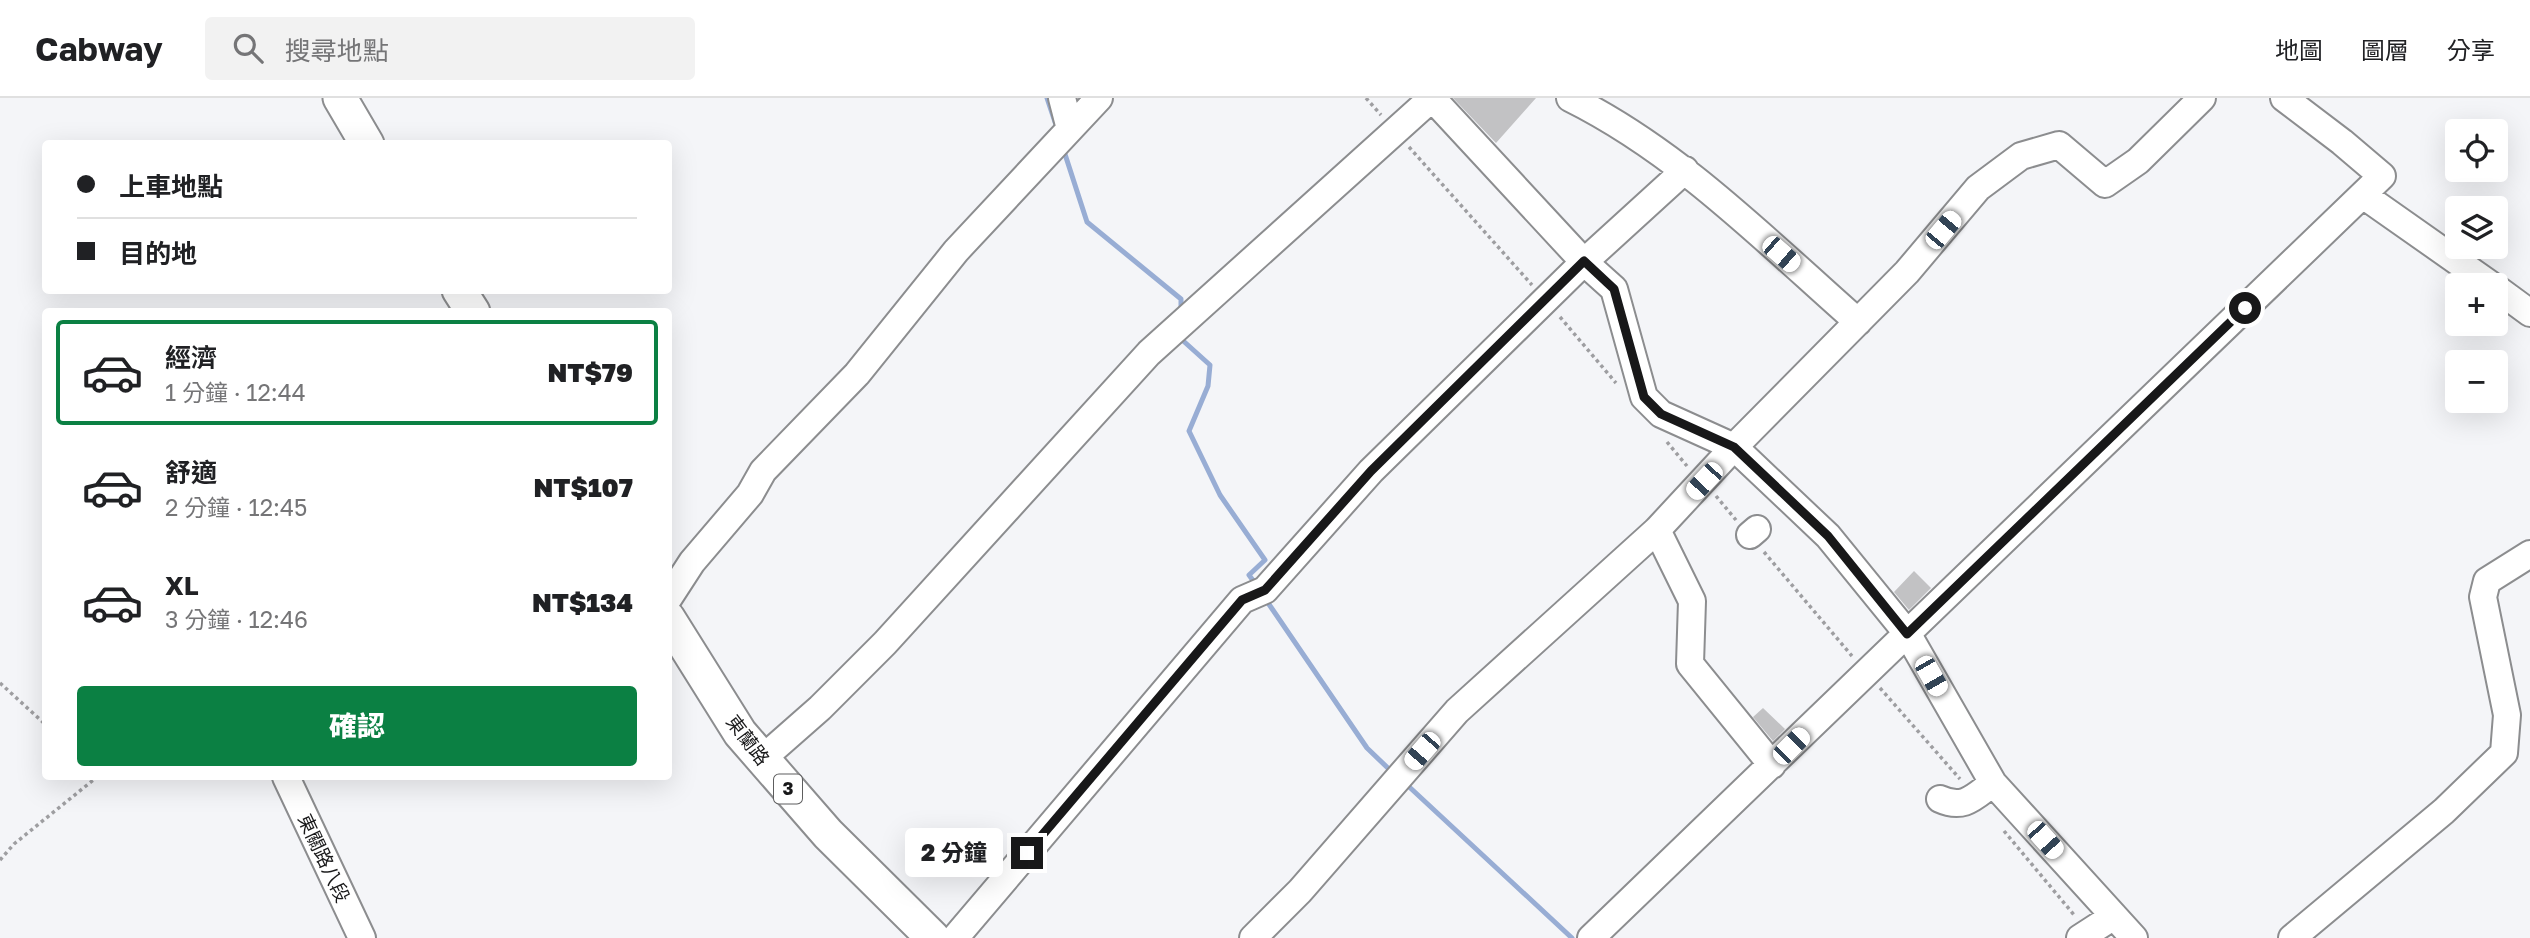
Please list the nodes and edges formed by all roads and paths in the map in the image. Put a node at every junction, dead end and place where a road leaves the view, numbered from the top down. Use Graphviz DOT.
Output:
graph roads {
  1 [pos="340,98"];
  2 [pos="1062,98"];
  3 [pos="1099,98"];
  4 [pos="1432,98"];
  5 [pos="1570,98"];
  6 [pos="2203,98"];
  7 [pos="2284,98"];
  8 [pos="1070,129"];
  9 [pos="365,140"];
  10 [pos="1685,170"];
  11 [pos="2363,195"];
  12 [pos="1584,261"];
  13 [pos="2474,273"];
  14 [pos="2508,297"];
  15 [pos="2530,313"];
  16 [pos="1857,322"];
  17 [pos="1734,447"];
  18 [pos="1713,492"];
  19 [pos="1657,530"];
  20 [pos="2530,554"];
  21 [pos="672,592"];
  22 [pos="672,624"];
  23 [pos="1907,634"];
  24 [pos="1866,672"];
  25 [pos="0,683"];
  26 [pos="42,721"];
  27 [pos="762,759"];
  28 [pos="1772,765"];
  29 [pos="93,780"];
  30 [pos="287,780"];
  31 [pos="1984,790"];
  32 [pos="1940,799"];
  33 [pos="2001,827"];
  34 [pos="0,860"];
  35 [pos="2114,916"];
  36 [pos="2085,935"];
  37 [pos="362,938"];
  38 [pos="933,938"];
  39 [pos="955,938"];
  40 [pos="1253,938"];
  41 [pos="1591,938"];
  42 [pos="2134,938"];
  43 [pos="2292,938"];
  1 -- 9 [label="main road"];
  2 -- 8 [label="street"];
  3 -- 8 [label="street"];
  4 -- 12 [label="street"];
  4 -- 27 [label="street"];
  5 -- 10 [label="street"];
  6 -- 16 [label="street"];
  7 -- 11 [label="street"];
  8 -- 21 [label="street"];
  10 -- 12 [label="street"];
  10 -- 16 [label="street"];
  11 -- 13 [label="street"];
  11 -- 23 [label="street"];
  12 -- 17 [label="street"];
  12 -- 39 [label="street"];
  14 -- 15 [label="street"];
  16 -- 17 [label="street"];
  17 -- 19 [label="street"];
  17 -- 23 [label="street"];
  18 -- 24 [label="path"];
  19 -- 28 [label="street"];
  19 -- 40 [label="street"];
  20 -- 43 [label="street"];
  22 -- 27 [label="main road, 東蘭路 / 3"];
  23 -- 24 [label="street"];
  23 -- 31 [label="street"];
  24 -- 28 [label="street"];
  24 -- 31 [label="path"];
  25 -- 26 [label="path"];
  27 -- 38 [label="main road, 東蘭路 / 3"];
  28 -- 41 [label="street"];
  29 -- 34 [label="path"];
  30 -- 37 [label="street, 東關路八段"];
  31 -- 32 [label="street"];
  31 -- 35 [label="street"];
  33 -- 36 [label="path"];
  35 -- 36 [label="street"];
  35 -- 42 [label="street"];
}
